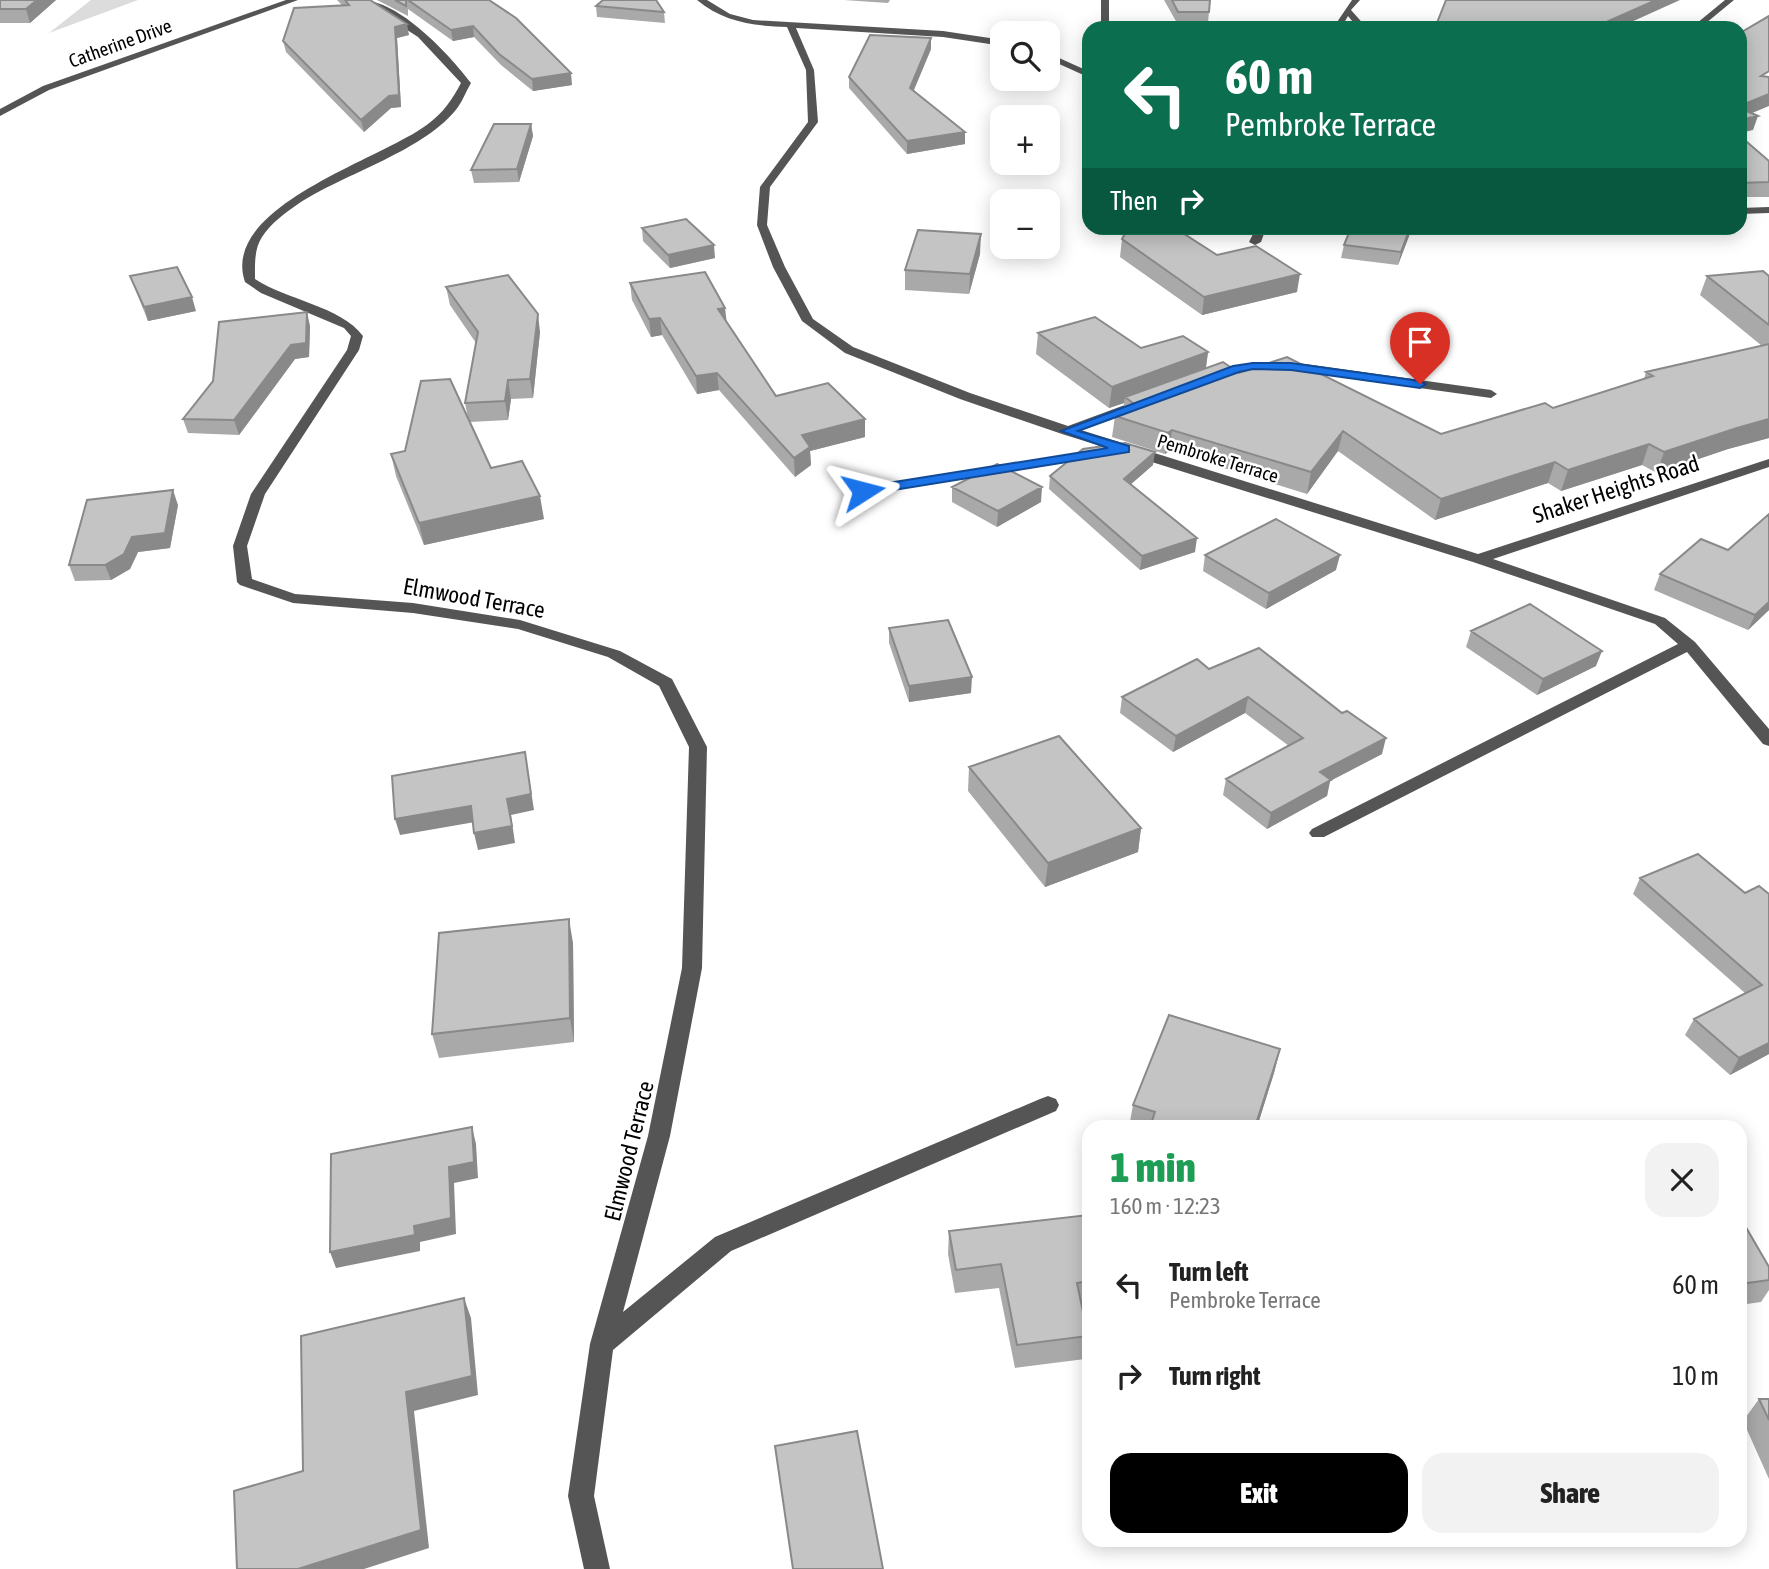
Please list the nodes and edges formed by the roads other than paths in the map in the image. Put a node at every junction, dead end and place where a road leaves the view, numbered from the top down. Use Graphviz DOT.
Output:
graph roads {
  1 [pos="294,0"];
  2 [pos="365,0"];
  3 [pos="701,0"];
  4 [pos="1105,0"];
  5 [pos="1356,0"];
  6 [pos="1730,0"];
  7 [pos="1347,10"];
  8 [pos="1105,21"];
  9 [pos="1341,21"];
  10 [pos="1357,21"];
  11 [pos="1704,21"];
  12 [pos="791,27"];
  13 [pos="990,41"];
  14 [pos="1060,61"];
  15 [pos="1082,71"];
  16 [pos="0,113"];
  17 [pos="1769,210"];
  18 [pos="1747,211"];
  19 [pos="1258,235"];
  20 [pos="1255,242"];
  21 [pos="1197,383"];
  22 [pos="1491,394"];
  23 [pos="1158,397"];
  24 [pos="1067,431"];
  25 [pos="1124,449"];
  26 [pos="1769,463"];
  27 [pos="863,491"];
  28 [pos="1478,559"];
  29 [pos="1689,645"];
  30 [pos="1769,740"];
  31 [pos="1318,832"];
  32 [pos="1048,1105"];
  33 [pos="602,1344"];
  34 [pos="597,1569"];
  1 -- 16 [label="street, Catherine Drive"];
  2 -- 33 [label="street, Elmwood Terrace"];
  3 -- 12 [label="street"];
  4 -- 8 [label="street"];
  5 -- 7 [label="street"];
  6 -- 11 [label="street"];
  7 -- 9 [label="street"];
  7 -- 10 [label="street"];
  12 -- 13 [label="street"];
  12 -- 24 [label="street, Pembroke Terrace"];
  14 -- 15 [label="street"];
  17 -- 18 [label="street"];
  19 -- 20 [label="street"];
  21 -- 22 [label="street"];
  23 -- 24 [label="street"];
  24 -- 25 [label="street, Pembroke Terrace"];
  25 -- 27 [label="street"];
  25 -- 28 [label="street, Pembroke Terrace"];
  26 -- 28 [label="street, Shaker Heights Road"];
  28 -- 29 [label="street, Pembroke Terrace"];
  29 -- 30 [label="street, Pembroke Terrace"];
  29 -- 31 [label="street"];
  32 -- 33 [label="street"];
  33 -- 34 [label="street, Elmwood Terrace"];
}
